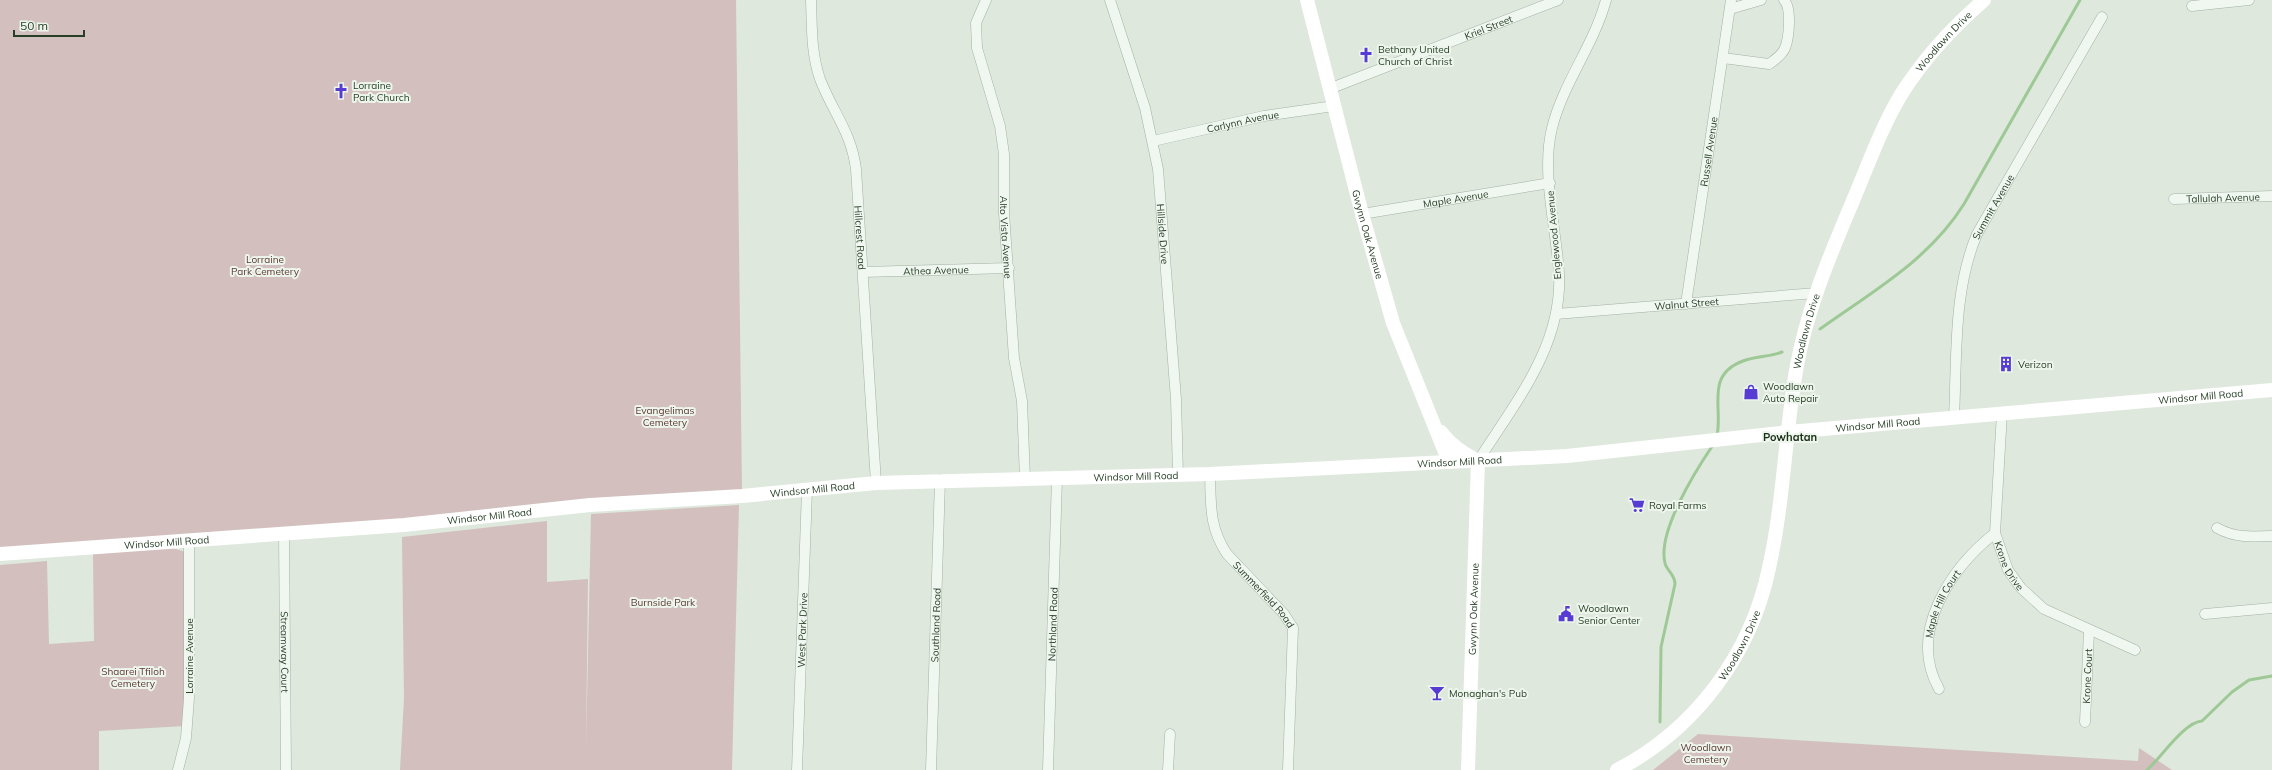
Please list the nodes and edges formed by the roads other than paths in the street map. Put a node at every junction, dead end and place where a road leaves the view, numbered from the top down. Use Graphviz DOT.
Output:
graph roads {
  1 [pos="812,0"];
  2 [pos="986,0"];
  3 [pos="1110,0"];
  4 [pos="1307,0"];
  5 [pos="1558,0"];
  6 [pos="1606,0"];
  7 [pos="1761,0"];
  8 [pos="1784,0"];
  9 [pos="1984,0"];
  10 [pos="2249,0"];
  11 [pos="1731,5"];
  12 [pos="2192,6"];
  13 [pos="2102,17"];
  14 [pos="1723,58"];
  15 [pos="1330,89"];
  16 [pos="1334,106"];
  17 [pos="1153,141"];
  18 [pos="1550,183"];
  19 [pos="2272,196"];
  20 [pos="2174,199"];
  21 [pos="1362,214"];
  22 [pos="1009,268"];
  23 [pos="864,272"];
  24 [pos="1816,293"];
  25 [pos="1686,304"];
  26 [pos="1556,314"];
  27 [pos="2272,390"];
  28 [pos="2002,413"];
  29 [pos="1954,418"];
  30 [pos="1433,422"];
  31 [pos="1789,432"];
  32 [pos="1478,461"];
  33 [pos="1449,462"];
  34 [pos="1210,474"];
  35 [pos="1178,475"];
  36 [pos="1057,478"];
  37 [pos="1025,479"];
  38 [pos="940,480"];
  39 [pos="876,483"];
  40 [pos="807,490"];
  41 [pos="2216,528"];
  42 [pos="1995,533"];
  43 [pos="284,534"];
  44 [pos="2272,536"];
  45 [pos="189,540"];
  46 [pos="0,554"];
  47 [pos="2272,608"];
  48 [pos="2204,614"];
  49 [pos="2089,630"];
  50 [pos="2135,650"];
  51 [pos="1939,689"];
  52 [pos="2086,722"];
  53 [pos="1170,734"];
  54 [pos="1470,767"];
  55 [pos="178,770"];
  56 [pos="286,770"];
  57 [pos="797,770"];
  58 [pos="931,770"];
  59 [pos="1048,770"];
  60 [pos="1168,770"];
  61 [pos="1288,770"];
  62 [pos="1617,770"];
  1 -- 23 [label="street, Hillcrest Road"];
  2 -- 22 [label="street, Alto Vista Avenue"];
  3 -- 17 [label="street, Hillside Drive"];
  4 -- 15 [label="main road, Gwynn Oak Avenue"];
  5 -- 15 [label="street, Kriel Street"];
  6 -- 18 [label="street, Englewood Avenue"];
  7 -- 11 [label="street"];
  8 -- 14 [label="street"];
  9 -- 24 [label="main road, Woodlawn Drive"];
  10 -- 12 [label="street"];
  11 -- 14 [label="street, Russell Avenue"];
  13 -- 29 [label="street, Summit Avenue"];
  14 -- 25 [label="street, Russell Avenue"];
  15 -- 16 [label="main road, Gwynn Oak Avenue"];
  16 -- 17 [label="street, Carlynn Avenue"];
  16 -- 21 [label="main road, Gwynn Oak Avenue"];
  17 -- 35 [label="street, Hillside Drive"];
  18 -- 21 [label="street, Maple Avenue"];
  18 -- 26 [label="street, Englewood Avenue"];
  19 -- 20 [label="street, Tallulah Avenue"];
  21 -- 30 [label="main road, Gwynn Oak Avenue"];
  22 -- 23 [label="street, Athea Avenue"];
  22 -- 37 [label="street, Alto Vista Avenue"];
  23 -- 39 [label="street, Hillcrest Road"];
  24 -- 25 [label="street, Walnut Street"];
  24 -- 31 [label="main road, Woodlawn Drive"];
  25 -- 26 [label="street, Walnut Street"];
  26 -- 32 [label="street, Englewood Avenue"];
  27 -- 28 [label="main road, Windsor Mill Road"];
  28 -- 29 [label="main road, Windsor Mill Road"];
  28 -- 42 [label="street, Krone Drive"];
  29 -- 31 [label="main road, Windsor Mill Road"];
  30 -- 32 [label="main road"];
  30 -- 33 [label="main road, Gwynn Oak Avenue"];
  31 -- 32 [label="main road, Windsor Mill Road"];
  31 -- 62 [label="main road, Woodlawn Drive"];
  32 -- 33 [label="main road, Windsor Mill Road"];
  32 -- 54 [label="main road, Gwynn Oak Avenue"];
  33 -- 34 [label="main road, Windsor Mill Road"];
  34 -- 35 [label="main road, Windsor Mill Road"];
  34 -- 61 [label="street, Summerfield Road"];
  35 -- 36 [label="main road, Windsor Mill Road"];
  36 -- 37 [label="main road, Windsor Mill Road"];
  36 -- 59 [label="street, Northland Road"];
  37 -- 38 [label="main road, Windsor Mill Road"];
  38 -- 39 [label="main road, Windsor Mill Road"];
  38 -- 58 [label="street, Southland Road"];
  39 -- 40 [label="main road, Windsor Mill Road"];
  40 -- 43 [label="main road, Windsor Mill Road"];
  40 -- 57 [label="street, West Park Drive"];
  41 -- 44 [label="street"];
  42 -- 49 [label="street, Krone Drive"];
  42 -- 51 [label="street, Maple Hill Court"];
  43 -- 45 [label="main road, Windsor Mill Road"];
  43 -- 56 [label="street, Streamway Court"];
  45 -- 46 [label="main road, Windsor Mill Road"];
  45 -- 55 [label="street, Lorraine Avenue"];
  47 -- 48 [label="street"];
  49 -- 50 [label="street, Krone Drive"];
  49 -- 52 [label="street, Krone Court"];
  53 -- 60 [label="street"];
}
